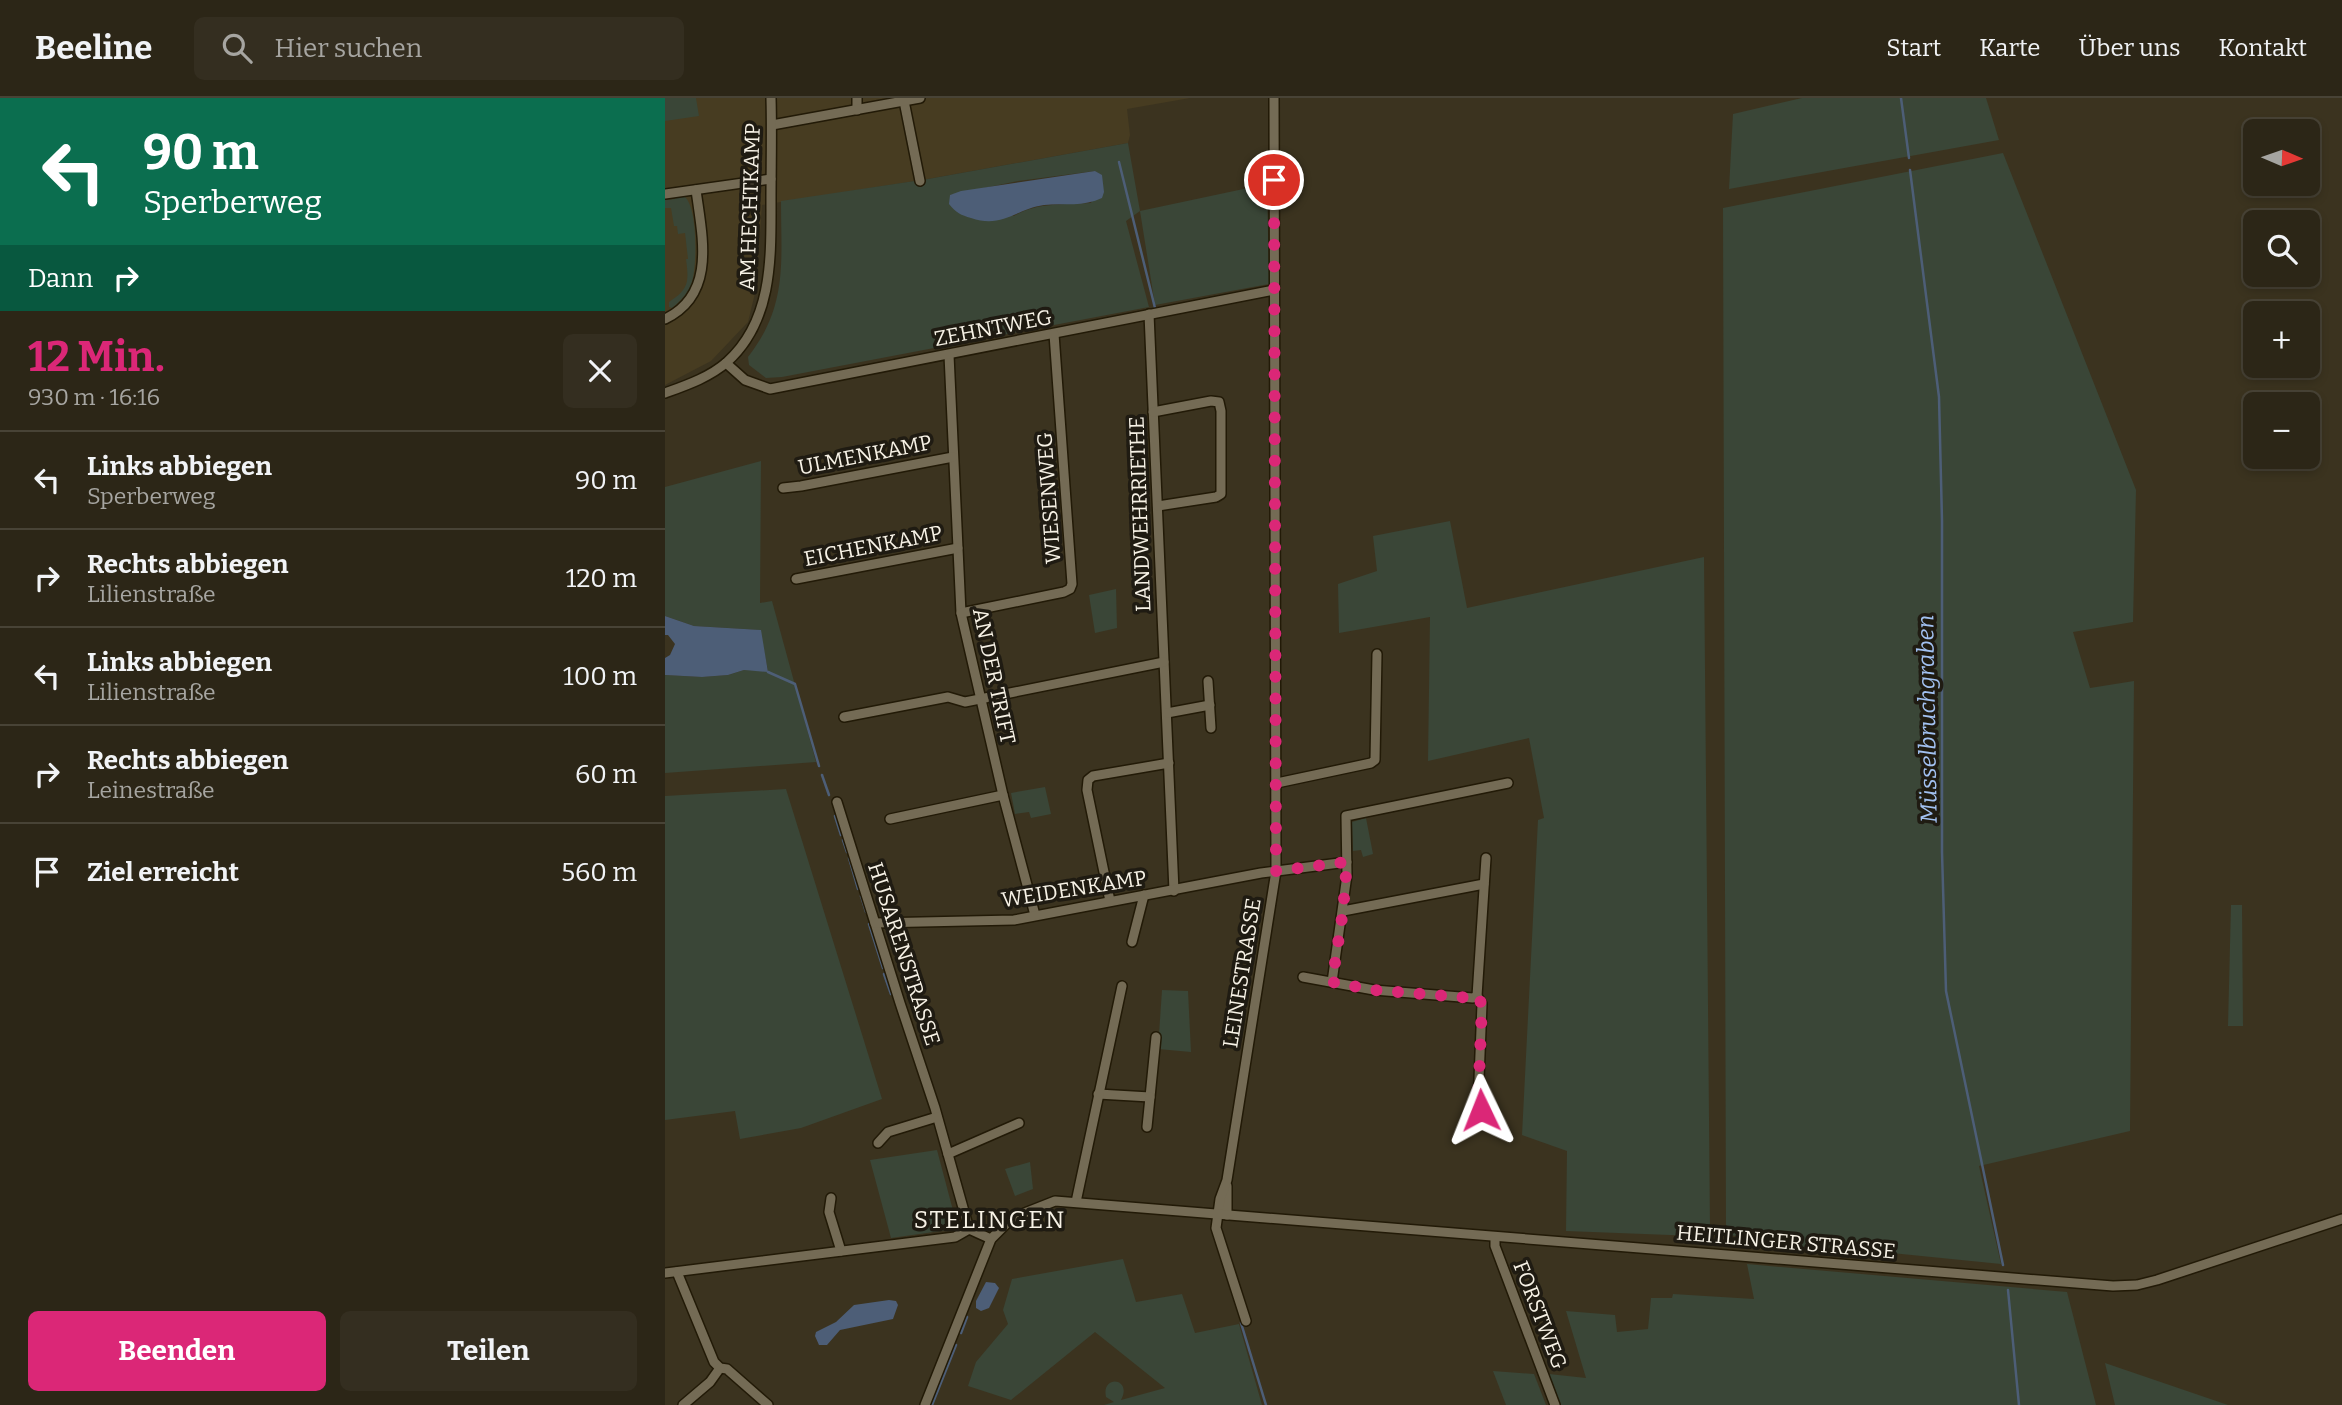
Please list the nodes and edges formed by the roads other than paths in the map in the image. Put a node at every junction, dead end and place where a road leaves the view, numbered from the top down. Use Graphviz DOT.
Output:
graph roads {
  1 [pos="771,98"];
  2 [pos="857,98"];
  3 [pos="920,98"];
  4 [pos="1274,98"];
  5 [pos="904,101"];
  6 [pos="857,110"];
  7 [pos="772,125"];
  8 [pos="771,179"];
  9 [pos="920,181"];
  10 [pos="696,190"];
  11 [pos="665,194"];
  12 [pos="1274,290"];
  13 [pos="1149,314"];
  14 [pos="665,319"];
  15 [pos="1054,334"];
  16 [pos="949,355"];
  17 [pos="726,363"];
  18 [pos="665,393"];
  19 [pos="1153,412"];
  20 [pos="953,457"];
  21 [pos="783,488"];
  22 [pos="1158,506"];
  23 [pos="958,548"];
  24 [pos="796,579"];
  25 [pos="961,613"];
  26 [pos="1377,654"];
  27 [pos="1164,662"];
  28 [pos="1208,681"];
  29 [pos="981,699"];
  30 [pos="1210,705"];
  31 [pos="1167,713"];
  32 [pos="844,717"];
  33 [pos="1211,728"];
  34 [pos="1169,763"];
  35 [pos="1277,783"];
  36 [pos="1507,783"];
  37 [pos="1003,795"];
  38 [pos="837,802"];
  39 [pos="890,819"];
  40 [pos="1486,858"];
  41 [pos="1347,862"];
  42 [pos="1276,871"];
  43 [pos="1484,884"];
  44 [pos="1174,891"];
  45 [pos="1144,895"];
  46 [pos="1110,901"];
  47 [pos="1343,911"];
  48 [pos="1035,915"];
  49 [pos="875,923"];
  50 [pos="1132,942"];
  51 [pos="1303,976"];
  52 [pos="1332,982"];
  53 [pos="1122,986"];
  54 [pos="1477,996"];
  55 [pos="1156,1037"];
  56 [pos="1098,1094"];
  57 [pos="1150,1097"];
  58 [pos="1481,1110"];
  59 [pos="937,1117"];
  60 [pos="1020,1123"];
  61 [pos="1147,1127"];
  62 [pos="878,1143"];
  63 [pos="948,1154"];
  64 [pos="831,1198"];
  65 [pos="1076,1202"];
  66 [pos="1223,1214"];
  67 [pos="2342,1219"];
  68 [pos="969,1229"];
  69 [pos="1495,1237"];
  70 [pos="991,1239"];
  71 [pos="841,1251"];
  72 [pos="677,1272"];
  73 [pos="665,1273"];
  74 [pos="1245,1321"];
  75 [pos="720,1368"];
  76 [pos="683,1405"];
  77 [pos="768,1405"];
  78 [pos="925,1405"];
  79 [pos="1555,1405"];
  1 -- 7 [label="street, AM HECHTKAMP"];
  2 -- 6 [label="street"];
  3 -- 5 [label="street"];
  4 -- 12 [label="street, LEINESTRASSE"];
  5 -- 6 [label="street"];
  5 -- 9 [label="street"];
  6 -- 7 [label="street"];
  7 -- 8 [label="street, AM HECHTKAMP"];
  8 -- 10 [label="street"];
  8 -- 17 [label="street, AM HECHTKAMP"];
  10 -- 11 [label="street"];
  10 -- 14 [label="street"];
  12 -- 13 [label="street, ZEHNTWEG"];
  12 -- 35 [label="street, LEINESTRASSE"];
  13 -- 15 [label="street, ZEHNTWEG"];
  13 -- 19 [label="street, LANDWEHRRIETHE"];
  15 -- 16 [label="street, ZEHNTWEG"];
  15 -- 25 [label="street, WIESENWEG"];
  16 -- 17 [label="street, ZEHNTWEG"];
  16 -- 20 [label="street, AN DER TRIFT"];
  17 -- 18 [label="street, AM HECHTKAMP"];
  19 -- 22 [label="street, LANDWEHRRIETHE"];
  19 -- 22 [label="street"];
  20 -- 21 [label="street, ULMENKAMP"];
  20 -- 23 [label="street, AN DER TRIFT"];
  22 -- 27 [label="street, LANDWEHRRIETHE"];
  23 -- 24 [label="street, EICHENKAMP"];
  23 -- 25 [label="street, AN DER TRIFT"];
  25 -- 29 [label="street, AN DER TRIFT"];
  26 -- 35 [label="street"];
  27 -- 29 [label="street"];
  27 -- 31 [label="street, LANDWEHRRIETHE"];
  28 -- 30 [label="street"];
  29 -- 32 [label="street"];
  29 -- 37 [label="street, AN DER TRIFT"];
  30 -- 31 [label="street"];
  30 -- 33 [label="street"];
  31 -- 34 [label="street, LANDWEHRRIETHE"];
  34 -- 44 [label="street, LANDWEHRRIETHE"];
  34 -- 46 [label="street"];
  35 -- 42 [label="street, LEINESTRASSE"];
  36 -- 41 [label="street"];
  37 -- 39 [label="street"];
  37 -- 48 [label="street, AN DER TRIFT"];
  38 -- 49 [label="street, HUSARENSTRASSE"];
  40 -- 43 [label="street"];
  41 -- 42 [label="street, WEIDENKAMP"];
  41 -- 47 [label="street"];
  42 -- 44 [label="street, WEIDENKAMP"];
  42 -- 66 [label="street, LEINESTRASSE"];
  43 -- 47 [label="street"];
  43 -- 54 [label="street"];
  44 -- 45 [label="street, WEIDENKAMP"];
  45 -- 46 [label="street, WEIDENKAMP"];
  45 -- 50 [label="street"];
  46 -- 48 [label="street, WEIDENKAMP"];
  47 -- 52 [label="street"];
  48 -- 49 [label="street, WEIDENKAMP"];
  49 -- 59 [label="street, HUSARENSTRASSE"];
  51 -- 52 [label="street"];
  52 -- 54 [label="street"];
  53 -- 56 [label="street"];
  54 -- 58 [label="street"];
  55 -- 57 [label="street"];
  56 -- 57 [label="street"];
  56 -- 65 [label="street"];
  57 -- 61 [label="street"];
  59 -- 62 [label="street"];
  59 -- 63 [label="street, HUSARENSTRASSE"];
  60 -- 63 [label="street"];
  63 -- 68 [label="street, HUSARENSTRASSE"];
  64 -- 71 [label="street"];
  65 -- 66 [label="street, HEITLINGER STRASSE"];
  65 -- 70 [label="street, HEITLINGER STRASSE"];
  66 -- 69 [label="street, HEITLINGER STRASSE"];
  66 -- 74 [label="street"];
  67 -- 69 [label="street, HEITLINGER STRASSE"];
  68 -- 70 [label="street"];
  68 -- 71 [label="street"];
  69 -- 79 [label="street, FORSTWEG"];
  70 -- 78 [label="street"];
  71 -- 72 [label="street"];
  72 -- 73 [label="street"];
  72 -- 75 [label="street"];
  75 -- 76 [label="street"];
  75 -- 77 [label="street"];
}
